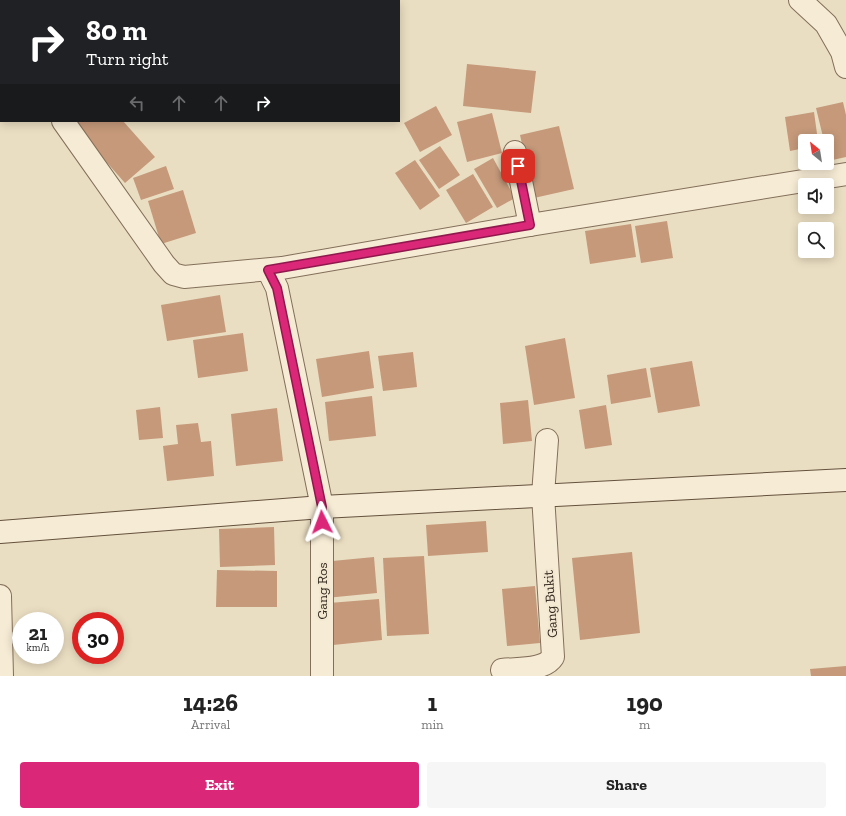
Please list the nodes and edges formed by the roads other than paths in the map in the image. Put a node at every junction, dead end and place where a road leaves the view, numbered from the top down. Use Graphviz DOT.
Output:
graph roads {
  1 [pos="800,0"];
  2 [pos="846,67"];
  3 [pos="64,122"];
  4 [pos="515,152"];
  5 [pos="846,174"];
  6 [pos="530,225"];
  7 [pos="268,270"];
  8 [pos="547,440"];
  9 [pos="846,480"];
  10 [pos="543,495"];
  11 [pos="322,507"];
  12 [pos="0,532"];
  13 [pos="0,596"];
  14 [pos="502,670"];
  15 [pos="2,676"];
  16 [pos="322,676"];
  1 -- 2 [label="street"];
  3 -- 7 [label="street"];
  4 -- 6 [label="street"];
  5 -- 6 [label="street"];
  6 -- 7 [label="street"];
  7 -- 11 [label="street, Gang Ros"];
  8 -- 10 [label="street, Gang Bukit"];
  9 -- 10 [label="street"];
  10 -- 11 [label="street"];
  10 -- 14 [label="street, Gang Bukit"];
  11 -- 12 [label="street"];
  11 -- 16 [label="street, Gang Ros"];
  13 -- 15 [label="street"];
}
